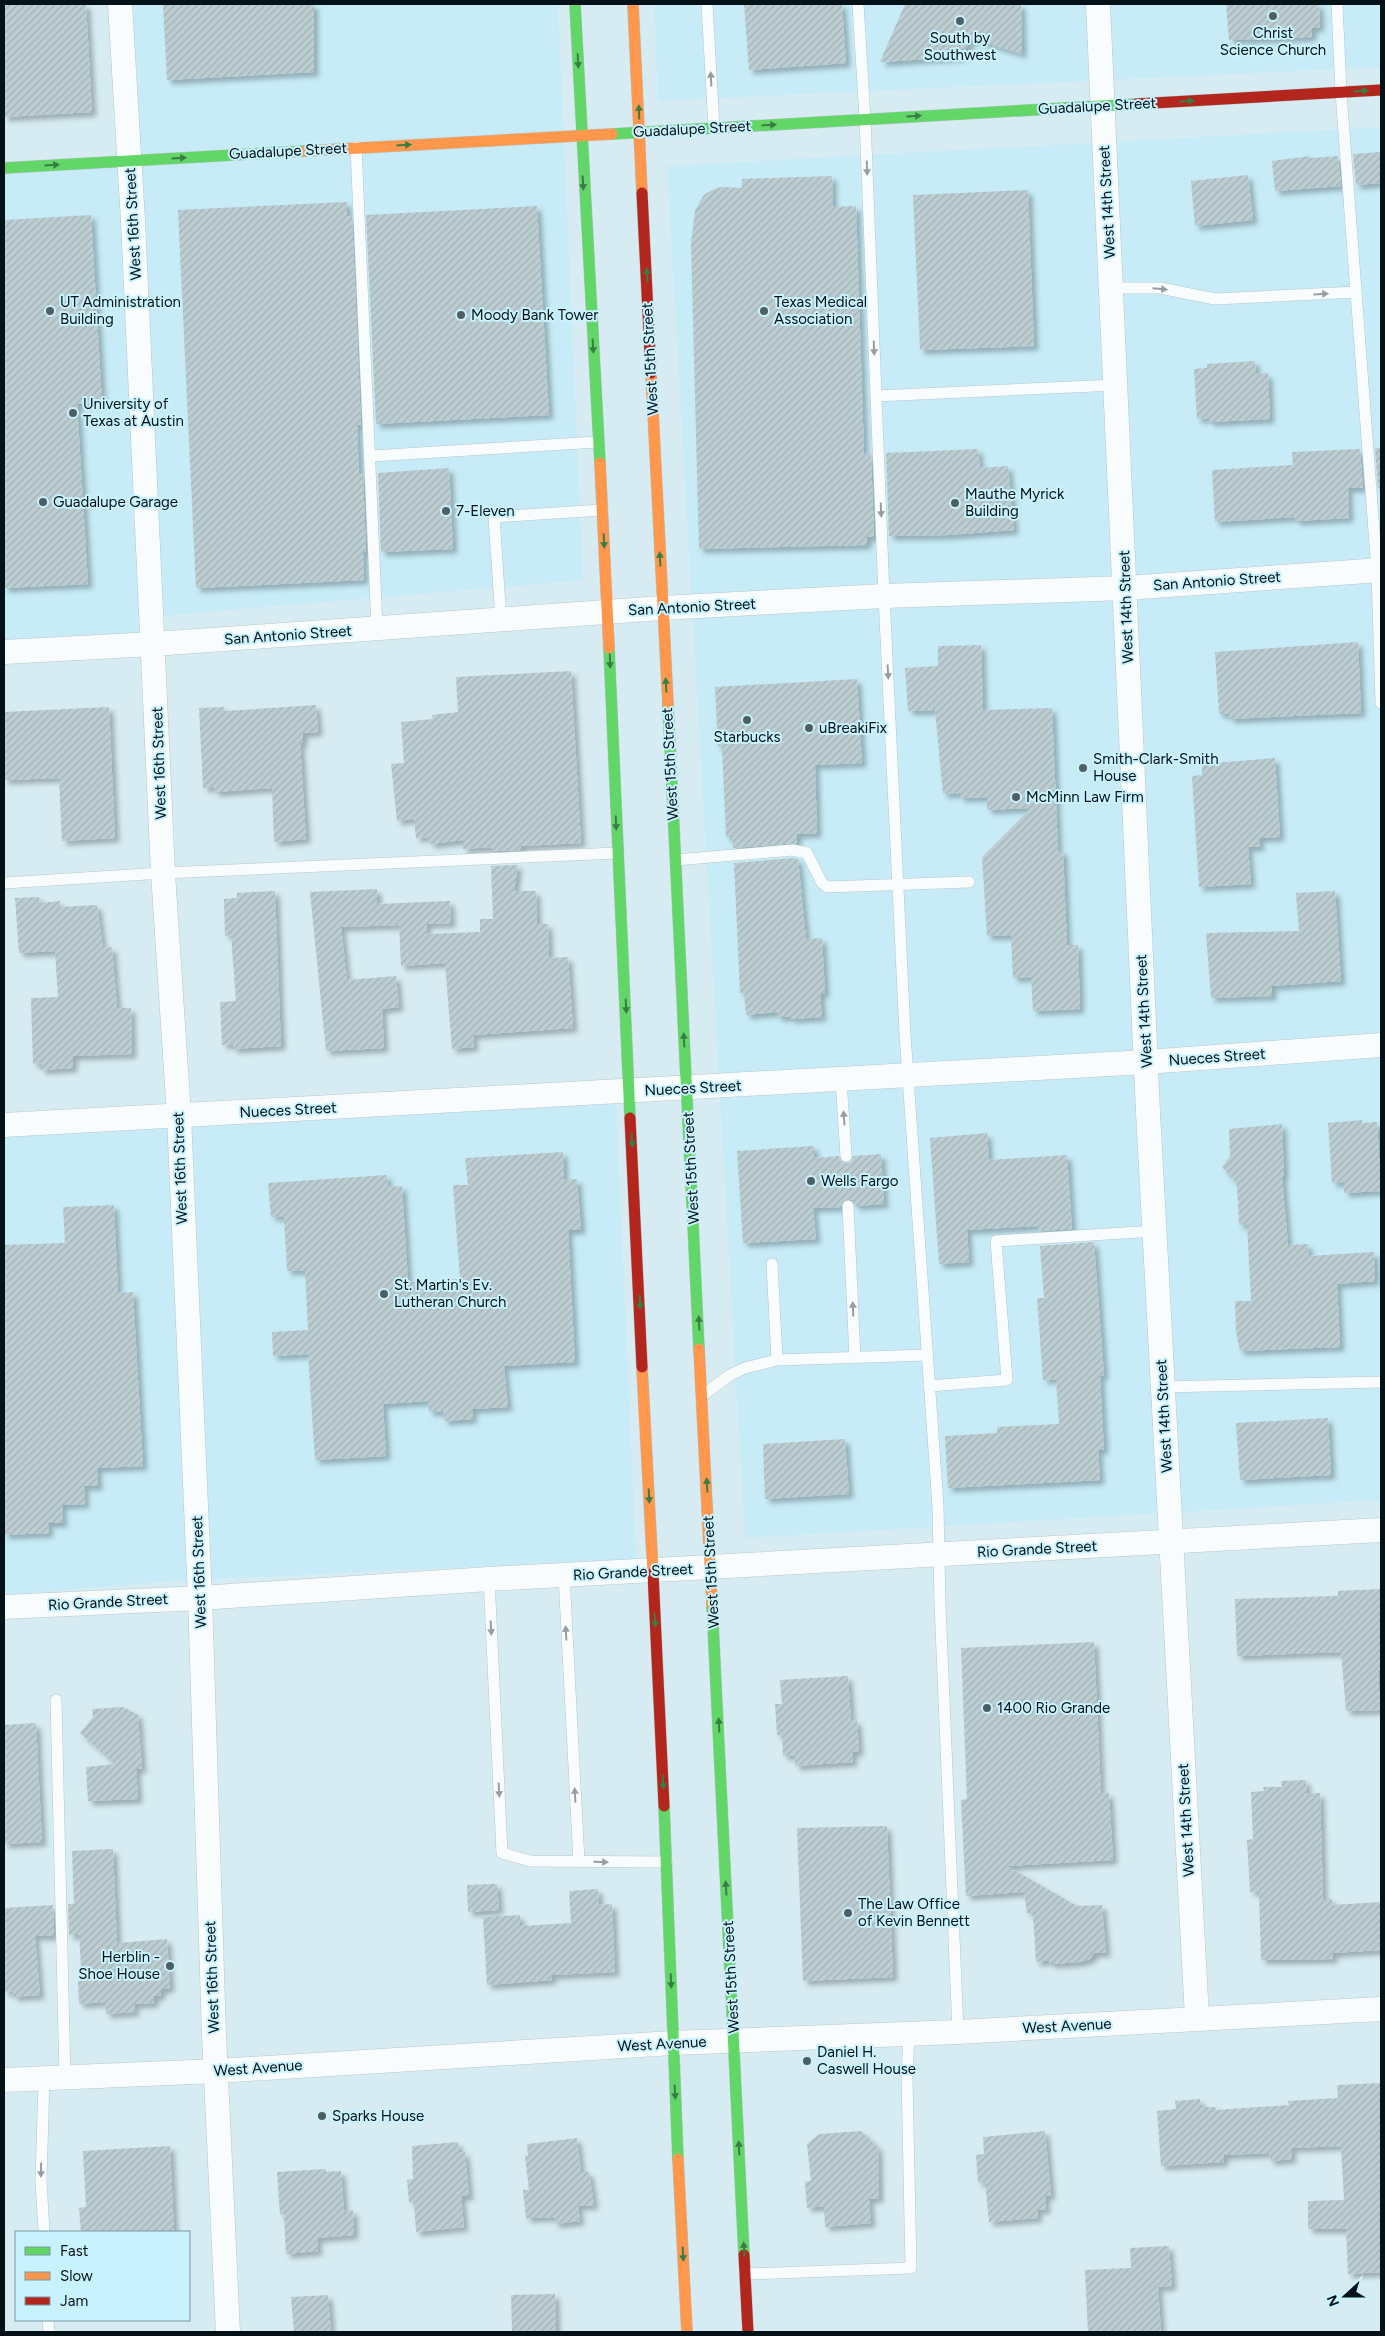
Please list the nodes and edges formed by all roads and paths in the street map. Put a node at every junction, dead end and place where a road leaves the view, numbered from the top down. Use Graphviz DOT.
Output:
graph roads {
  1 [pos="120,4"];
  2 [pos="575,4"];
  3 [pos="633,4"];
  4 [pos="707,4"];
  5 [pos="858,4"];
  6 [pos="1098,4"];
  7 [pos="1336,4"];
  8 [pos="1381,90"];
  9 [pos="1341,92"];
  10 [pos="1103,106"];
  11 [pos="865,119"];
  12 [pos="714,128"];
  13 [pos="640,132"];
  14 [pos="581,135"];
  15 [pos="356,147"];
  16 [pos="130,162"];
  17 [pos="4,168"];
  18 [pos="1111,288"];
  19 [pos="1356,292"];
  20 [pos="1116,385"];
  21 [pos="876,396"];
  22 [pos="598,442"];
  23 [pos="371,456"];
  24 [pos="602,510"];
  25 [pos="1379,570"];
  26 [pos="1126,588"];
  27 [pos="884,596"];
  28 [pos="662,608"];
  29 [pos="608,612"];
  30 [pos="501,620"];
  31 [pos="377,628"];
  32 [pos="154,644"];
  33 [pos="4,652"];
  34 [pos="1381,703"];
  35 [pos="617,853"];
  36 [pos="675,860"];
  37 [pos="163,873"];
  38 [pos="969,882"];
  39 [pos="4,883"];
  40 [pos="898,884"];
  41 [pos="1381,1045"];
  42 [pos="1146,1062"];
  43 [pos="907,1076"];
  44 [pos="841,1079"];
  45 [pos="686,1088"];
  46 [pos="630,1091"];
  47 [pos="179,1116"];
  48 [pos="4,1125"];
  49 [pos="846,1156"];
  50 [pos="848,1206"];
  51 [pos="1155,1231"];
  52 [pos="772,1264"];
  53 [pos="927,1355"];
  54 [pos="855,1358"];
  55 [pos="777,1360"];
  56 [pos="1381,1382"];
  57 [pos="929,1386"];
  58 [pos="1162,1386"];
  59 [pos="702,1395"];
  60 [pos="1381,1530"];
  61 [pos="1171,1542"];
  62 [pos="939,1554"];
  63 [pos="712,1569"];
  64 [pos="653,1571"];
  65 [pos="564,1575"];
  66 [pos="489,1579"];
  67 [pos="200,1598"];
  68 [pos="4,1607"];
  69 [pos="56,1700"];
  70 [pos="579,1862"];
  71 [pos="667,1862"];
  72 [pos="1381,2008"];
  73 [pos="1197,2018"];
  74 [pos="958,2032"];
  75 [pos="909,2034"];
  76 [pos="734,2041"];
  77 [pos="673,2043"];
  78 [pos="216,2071"];
  79 [pos="54,2078"];
  80 [pos="4,2080"];
  81 [pos="44,2231"];
  82 [pos="745,2274"];
  83 [pos="228,2332"];
  84 [pos="687,2332"];
  85 [pos="748,2332"];
  1 -- 16 [label="street, West 16th Street"];
  2 -- 14 [label="main road, one-way"];
  13 -- 3 [label="main road, West 15th Street, one-way"];
  12 -- 4 [label="lane, one-way"];
  5 -- 11 [label="lane"];
  6 -- 10 [label="street, West 14th Street"];
  7 -- 9 [label="lane"];
  9 -- 8 [label="main road, Guadalupe Street, one-way"];
  10 -- 9 [label="main road, Guadalupe Street, one-way"];
  9 -- 19 [label="lane"];
  11 -- 10 [label="main road, Guadalupe Street, one-way"];
  10 -- 18 [label="street, West 14th Street"];
  12 -- 11 [label="main road, Guadalupe Street, one-way"];
  11 -- 21 [label="lane, one-way"];
  12 -- 13 [label="main road, Guadalupe Street"];
  13 -- 14 [label="main road, Guadalupe Street"];
  28 -- 13 [label="main road, West 15th Street, one-way"];
  15 -- 14 [label="main road, Guadalupe Street, one-way"];
  14 -- 22 [label="main road, one-way"];
  16 -- 15 [label="main road, Guadalupe Street, one-way"];
  15 -- 23 [label="lane"];
  17 -- 16 [label="main road, Guadalupe Street, one-way"];
  16 -- 32 [label="street, West 16th Street"];
  18 -- 19 [label="lane, one-way"];
  18 -- 20 [label="street, West 14th Street"];
  19 -- 25 [label="lane"];
  20 -- 21 [label="lane"];
  20 -- 26 [label="street, West 14th Street"];
  21 -- 27 [label="lane, one-way"];
  22 -- 23 [label="lane"];
  22 -- 24 [label="main road"];
  23 -- 31 [label="lane"];
  24 -- 29 [label="main road, one-way"];
  24 -- 30 [label="lane"];
  25 -- 26 [label="street, San Antonio Street"];
  25 -- 34 [label="lane"];
  26 -- 27 [label="street, San Antonio Street"];
  26 -- 42 [label="street, West 14th Street"];
  27 -- 28 [label="street, San Antonio Street"];
  27 -- 40 [label="lane, one-way"];
  28 -- 29 [label="street, San Antonio Street"];
  36 -- 28 [label="main road, West 15th Street, one-way"];
  29 -- 30 [label="street, San Antonio Street"];
  29 -- 35 [label="main road, one-way"];
  30 -- 31 [label="street, San Antonio Street"];
  31 -- 32 [label="street, San Antonio Street"];
  32 -- 33 [label="street, San Antonio Street"];
  32 -- 37 [label="street, West 16th Street"];
  35 -- 37 [label="lane"];
  35 -- 46 [label="main road, one-way"];
  36 -- 40 [label="lane"];
  45 -- 36 [label="main road, West 15th Street, one-way"];
  37 -- 39 [label="lane"];
  37 -- 47 [label="street, West 16th Street"];
  38 -- 40 [label="lane"];
  40 -- 43 [label="lane"];
  41 -- 42 [label="street, Nueces Street"];
  42 -- 43 [label="street, Nueces Street"];
  42 -- 51 [label="street, West 14th Street"];
  43 -- 44 [label="street, Nueces Street"];
  43 -- 53 [label="lane"];
  44 -- 45 [label="street, Nueces Street"];
  49 -- 44 [label="lane, one-way"];
  45 -- 46 [label="street, Nueces Street"];
  59 -- 45 [label="main road, West 15th Street, one-way"];
  46 -- 47 [label="street, Nueces Street"];
  46 -- 64 [label="main road, one-way"];
  47 -- 48 [label="street, Nueces Street"];
  47 -- 67 [label="street, West 16th Street"];
  54 -- 50 [label="lane, one-way"];
  51 -- 57 [label="lane"];
  51 -- 58 [label="street, West 14th Street"];
  52 -- 55 [label="lane"];
  53 -- 54 [label="lane"];
  53 -- 57 [label="lane"];
  54 -- 55 [label="lane"];
  55 -- 59 [label="lane"];
  56 -- 58 [label="lane"];
  57 -- 62 [label="lane"];
  58 -- 61 [label="street, West 14th Street"];
  63 -- 59 [label="main road, West 15th Street, one-way"];
  60 -- 61 [label="street, Rio Grande Street"];
  61 -- 62 [label="street, Rio Grande Street"];
  61 -- 73 [label="street, West 14th Street"];
  62 -- 63 [label="street, Rio Grande Street"];
  62 -- 74 [label="lane"];
  63 -- 64 [label="street, Rio Grande Street"];
  76 -- 63 [label="main road, West 15th Street, one-way"];
  64 -- 65 [label="street, Rio Grande Street"];
  64 -- 71 [label="main road, one-way"];
  65 -- 66 [label="street, Rio Grande Street"];
  70 -- 65 [label="lane, one-way"];
  66 -- 67 [label="street, Rio Grande Street"];
  66 -- 70 [label="lane, one-way"];
  67 -- 68 [label="street, Rio Grande Street"];
  67 -- 78 [label="street, West 16th Street"];
  69 -- 79 [label="lane"];
  70 -- 71 [label="lane, one-way"];
  71 -- 77 [label="main road, one-way"];
  72 -- 73 [label="street, West Avenue"];
  73 -- 74 [label="street, West Avenue"];
  74 -- 75 [label="street, West Avenue"];
  75 -- 76 [label="street, West Avenue"];
  75 -- 82 [label="lane"];
  76 -- 77 [label="street, West Avenue"];
  82 -- 76 [label="main road, West 15th Street, one-way"];
  77 -- 78 [label="street, West Avenue"];
  77 -- 84 [label="main road, one-way"];
  78 -- 79 [label="street, West Avenue"];
  78 -- 83 [label="street, West 16th Street"];
  79 -- 80 [label="street, West Avenue"];
  79 -- 81 [label="lane, one-way"];
  82 -- 85 [label="main road, West 15th Street"];
}
